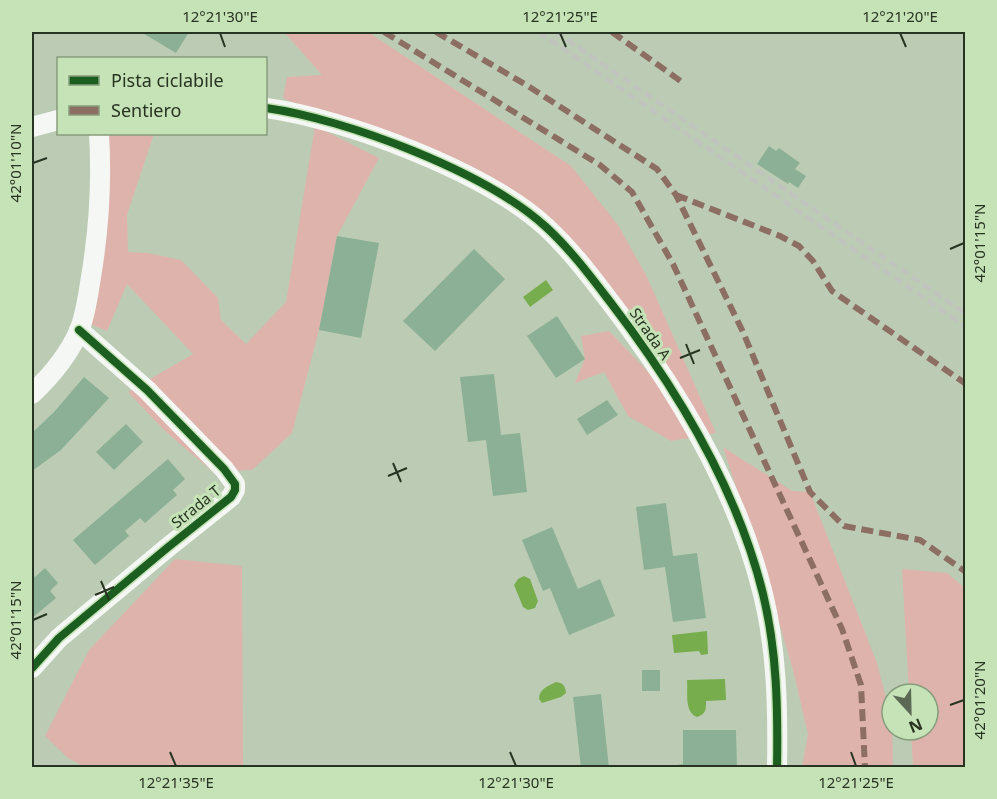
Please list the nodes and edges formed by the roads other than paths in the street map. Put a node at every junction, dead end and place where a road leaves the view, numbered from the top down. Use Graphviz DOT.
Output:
graph roads {
  1 [pos="267,108"];
  2 [pos="57,120"];
  3 [pos="32,127"];
  4 [pos="99,135"];
  5 [pos="79,330"];
  6 [pos="32,394"];
  7 [pos="32,668"];
  8 [pos="777,768"];
  1 -- 8 [label="street, Strada A"];
  2 -- 3 [label="street"];
  4 -- 5 [label="street"];
  5 -- 6 [label="street"];
  5 -- 7 [label="street, Strada T"];
}
